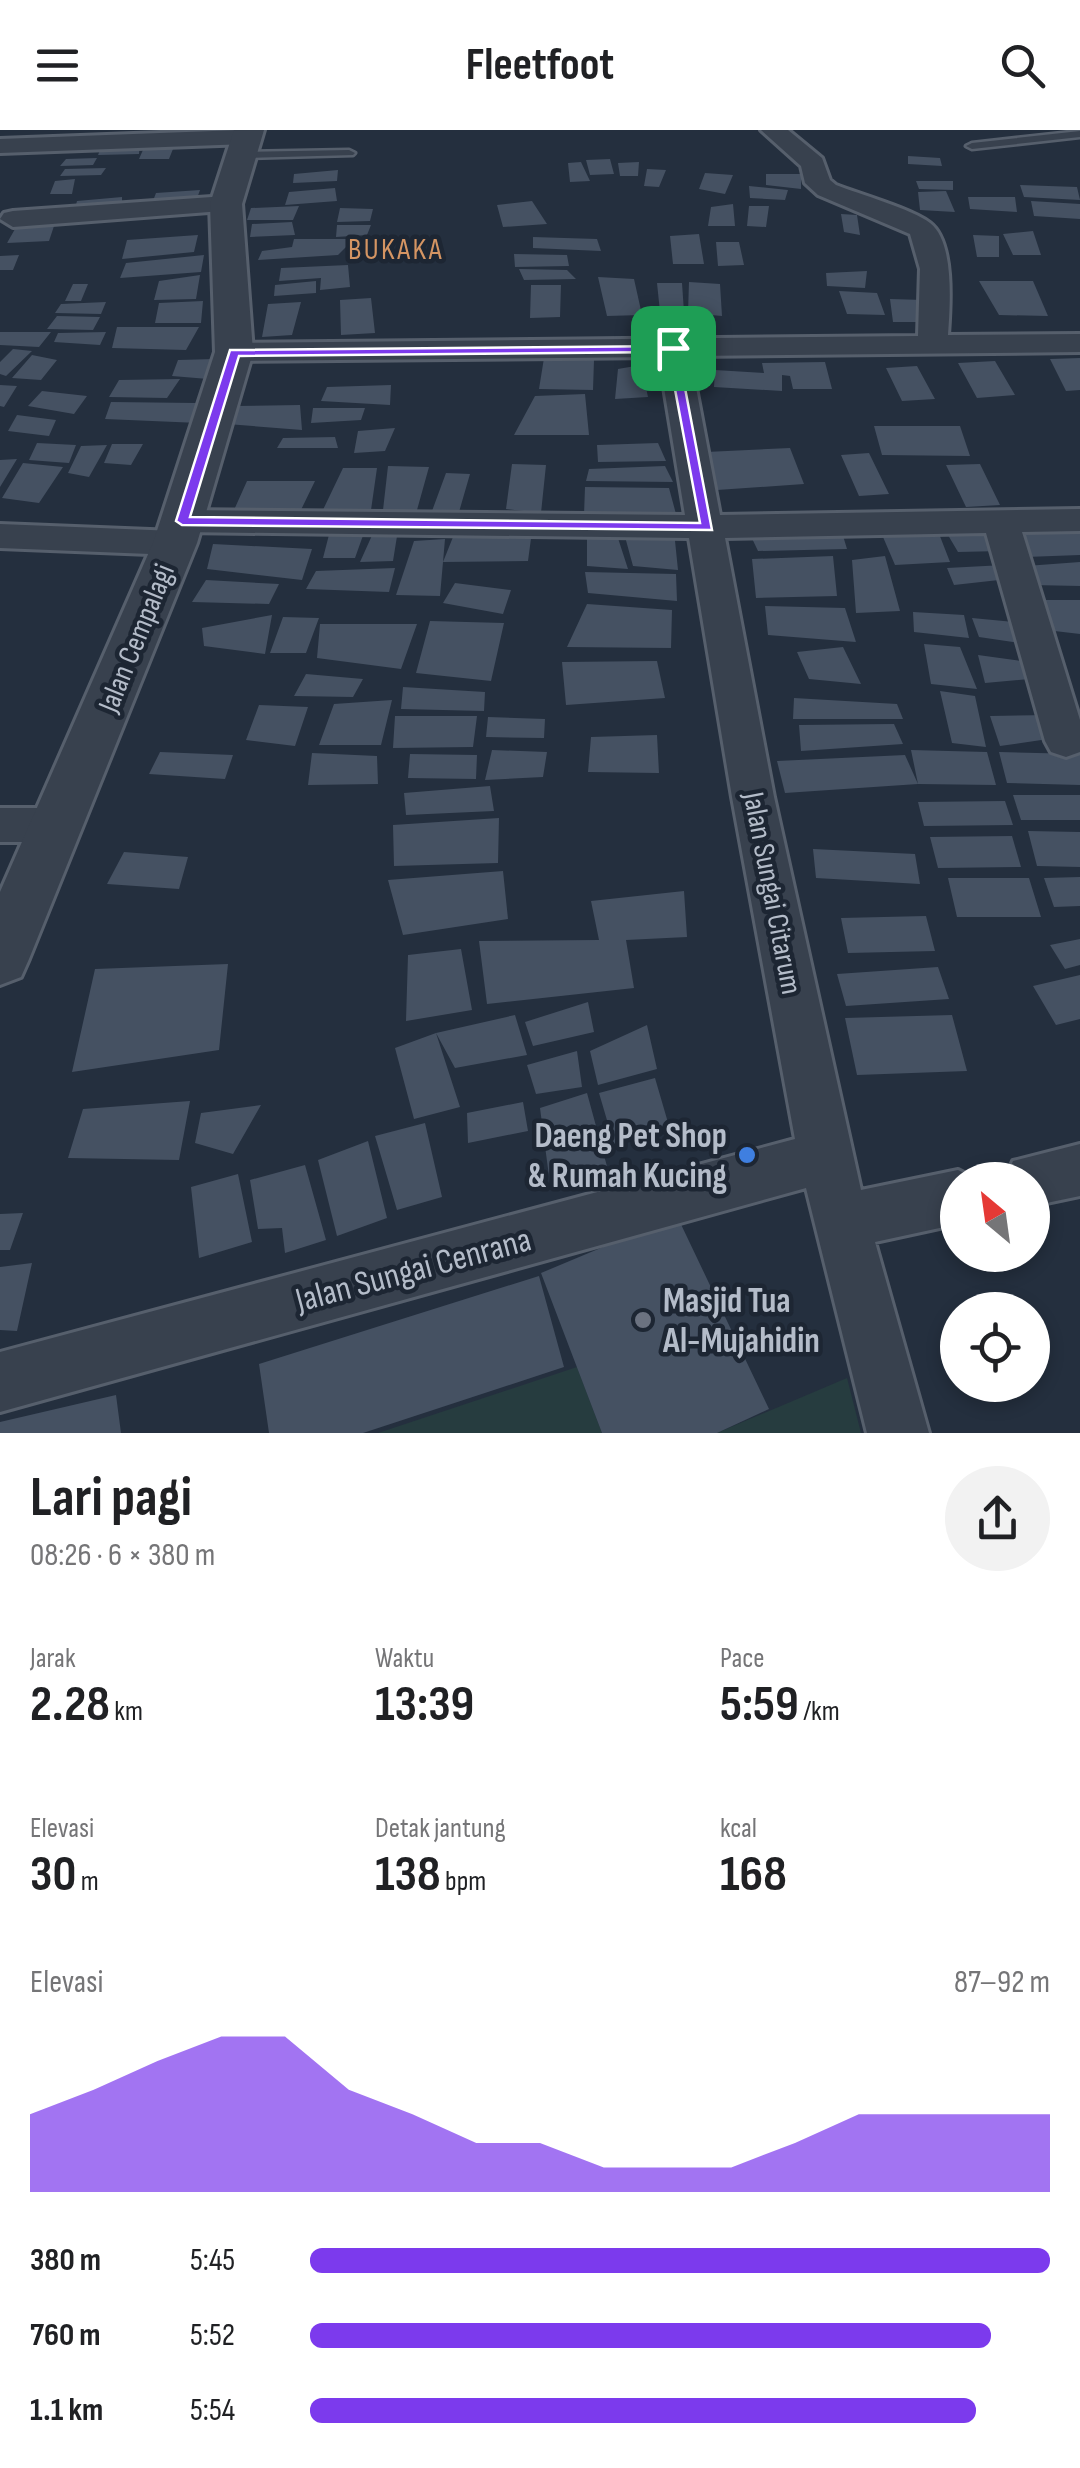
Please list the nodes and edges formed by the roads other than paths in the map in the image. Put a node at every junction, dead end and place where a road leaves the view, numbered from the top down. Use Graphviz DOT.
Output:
graph roads {
  1 [pos="773,130"];
  2 [pos="1080,134"];
  3 [pos="61,136"];
  4 [pos="246,141"];
  5 [pos="0,146"];
  6 [pos="972,146"];
  7 [pos="349,153"];
  8 [pos="226,204"];
  9 [pos="13,219"];
  10 [pos="1080,343"];
  11 [pos="932,346"];
  12 [pos="673,348"];
  13 [pos="234,352"];
  14 [pos="1000,519"];
  15 [pos="1080,520"];
  16 [pos="708,527"];
  17 [pos="179,532"];
  18 [pos="0,536"];
  19 [pos="1066,740"];
  20 [pos="0,825"];
  21 [pos="58,825"];
  22 [pos="0,959"];
  23 [pos="825,1157"];
  24 [pos="1080,1170"];
  25 [pos="1050,1176"];
  26 [pos="940,1201"];
  27 [pos="841,1222"];
  28 [pos="0,1382"];
  29 [pos="898,1433"];
  1 -- 11 [label="street"];
  2 -- 6 [label="lane"];
  3 -- 4 [label="street"];
  3 -- 5 [label="street"];
  4 -- 7 [label="lane"];
  4 -- 8 [label="street, Jalan Cempalagi"];
  8 -- 9 [label="street"];
  8 -- 13 [label="street, Jalan Cempalagi"];
  10 -- 11 [label="street"];
  11 -- 12 [label="street"];
  12 -- 13 [label="street"];
  12 -- 16 [label="street, Jalan Sungai Citarum"];
  13 -- 17 [label="street, Jalan Cempalagi"];
  14 -- 15 [label="street"];
  14 -- 16 [label="street"];
  14 -- 19 [label="street"];
  16 -- 17 [label="street"];
  16 -- 23 [label="street, Jalan Sungai Citarum"];
  17 -- 18 [label="street"];
  17 -- 21 [label="street, Jalan Cempalagi"];
  20 -- 21 [label="street"];
  21 -- 22 [label="street, Jalan Cempalagi"];
  23 -- 27 [label="street, Jalan Sungai Citarum"];
  23 -- 28 [label="street, Jalan Sungai Cenrana"];
  24 -- 25 [label="street"];
  26 -- 27 [label="street"];
  27 -- 29 [label="street, Jalan Sungai Citarum"];
}
